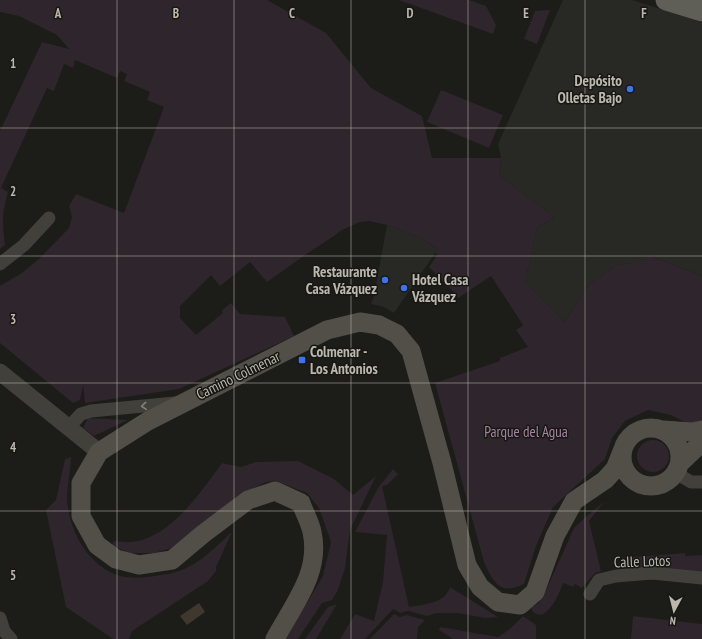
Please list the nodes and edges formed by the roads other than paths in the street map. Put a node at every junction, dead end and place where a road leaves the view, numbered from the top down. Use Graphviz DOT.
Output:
graph roads {
  1 [pos="666,0"];
  2 [pos="702,11"];
  3 [pos="49,218"];
  4 [pos="0,264"];
  5 [pos="0,372"];
  6 [pos="183,403"];
  7 [pos="69,427"];
  8 [pos="663,430"];
  9 [pos="702,430"];
  10 [pos="702,444"];
  11 [pos="623,449"];
  12 [pos="99,452"];
  13 [pos="678,468"];
  14 [pos="605,480"];
  15 [pos="702,482"];
  16 [pos="642,485"];
  17 [pos="702,578"];
  18 [pos="590,594"];
  19 [pos="0,618"];
  20 [pos="11,639"];
  21 [pos="274,639"];
  1 -- 2 [label="main road"];
  3 -- 4 [label="street"];
  5 -- 7 [label="street"];
  6 -- 7 [label="street, one-way"];
  6 -- 12 [label="main road, Camino Colmenar"];
  6 -- 14 [label="main road, Camino Colmenar"];
  7 -- 12 [label="street"];
  8 -- 9 [label="main road"];
  8 -- 11 [label="main road"];
  8 -- 13 [label="main road"];
  10 -- 13 [label="main road"];
  11 -- 14 [label="main road, Camino Colmenar"];
  11 -- 16 [label="main road"];
  12 -- 21 [label="main road, Camino Colmenar"];
  13 -- 15 [label="street"];
  13 -- 16 [label="main road"];
  14 -- 16 [label="main road"];
  17 -- 18 [label="street, Calle Lotos"];
  19 -- 20 [label="street"];
}
